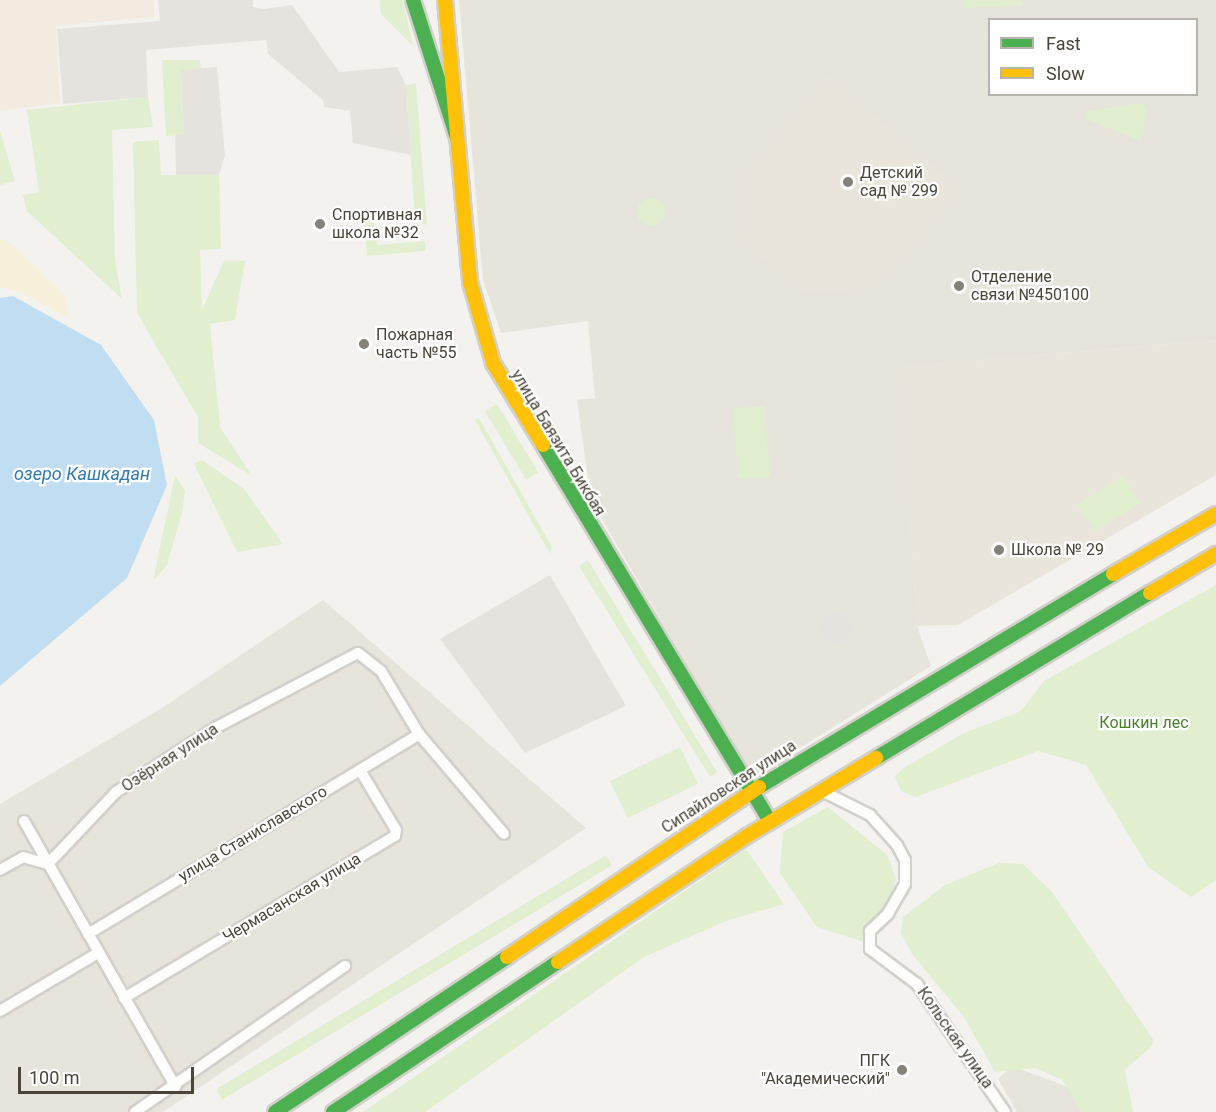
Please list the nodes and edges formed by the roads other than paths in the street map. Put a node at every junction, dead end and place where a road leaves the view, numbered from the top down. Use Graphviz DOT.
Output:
graph roads {
  1 [pos="413,0"];
  2 [pos="445,0"];
  3 [pos="457,138"];
  4 [pos="1216,514"];
  5 [pos="1216,554"];
  6 [pos="419,734"];
  7 [pos="360,770"];
  8 [pos="820,790"];
  9 [pos="753,794"];
  10 [pos="24,821"];
  11 [pos="770,822"];
  12 [pos="504,834"];
  13 [pos="48,864"];
  14 [pos="0,870"];
  15 [pos="88,934"];
  16 [pos="98,953"];
  17 [pos="345,966"];
  18 [pos="124,998"];
  19 [pos="0,1011"];
  20 [pos="176,1087"];
  21 [pos="135,1112"];
  22 [pos="275,1112"];
  23 [pos="333,1112"];
  24 [pos="1005,1112"];
  1 -- 3 [label="main road"];
  2 -- 3 [label="main road, улица Баязита Бикбая"];
  3 -- 9 [label="main road, улица Баязита Бикбая"];
  4 -- 9 [label="main road, Сипайловская улица"];
  5 -- 8 [label="main road"];
  6 -- 7 [label="street, улица Станиславского"];
  6 -- 12 [label="street"];
  6 -- 13 [label="street, Озёрная улица"];
  7 -- 15 [label="street, улица Станиславского"];
  7 -- 18 [label="street, Чермасанская улица"];
  8 -- 11 [label="main road"];
  8 -- 24 [label="street, Кольская улица"];
  9 -- 11 [label="main road, улица Баязита Бикбая"];
  9 -- 22 [label="main road, Сипайловская улица"];
  10 -- 13 [label="street"];
  11 -- 23 [label="main road"];
  13 -- 14 [label="street"];
  13 -- 15 [label="street"];
  15 -- 16 [label="street"];
  16 -- 18 [label="street"];
  16 -- 19 [label="street"];
  17 -- 20 [label="street"];
  18 -- 20 [label="street"];
  20 -- 21 [label="street"];
}
